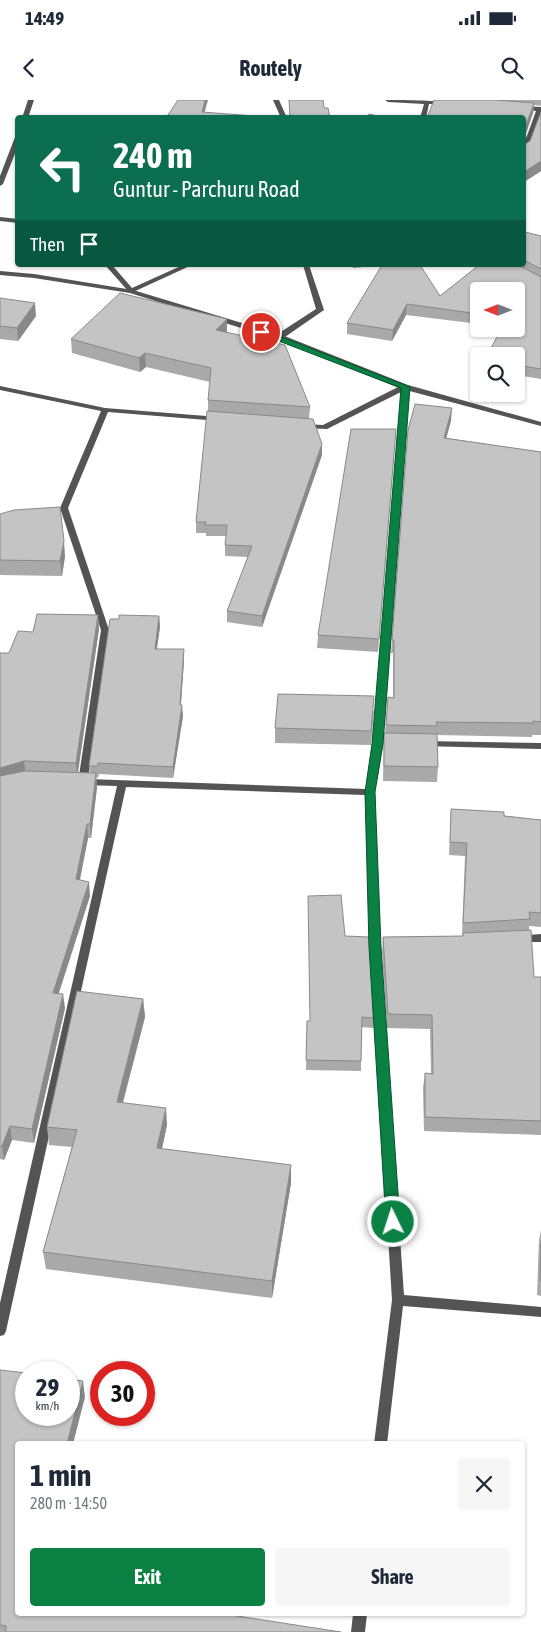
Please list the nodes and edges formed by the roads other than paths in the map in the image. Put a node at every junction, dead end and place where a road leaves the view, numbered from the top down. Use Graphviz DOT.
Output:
graph roads {
  1 [pos="31,100"];
  2 [pos="276,100"];
  3 [pos="388,100"];
  4 [pos="427,102"];
  5 [pos="456,104"];
  6 [pos="512,107"];
  7 [pos="540,109"];
  8 [pos="26,115"];
  9 [pos="283,115"];
  10 [pos="424,115"];
  11 [pos="15,145"];
  12 [pos="526,147"];
  13 [pos="0,184"];
  14 [pos="0,219"];
  15 [pos="15,222"];
  16 [pos="110,267"];
  17 [pos="184,267"];
  18 [pos="307,267"];
  19 [pos="0,273"];
  20 [pos="130,290"];
  21 [pos="279,337"];
  22 [pos="405,387"];
  23 [pos="0,388"];
  24 [pos="105,410"];
  25 [pos="224,419"];
  26 [pos="541,424"];
  27 [pos="294,425"];
  28 [pos="416,744"];
  29 [pos="541,746"];
  30 [pos="122,784"];
  31 [pos="370,792"];
  32 [pos="541,938"];
  33 [pos="512,940"];
  34 [pos="398,1300"];
  35 [pos="541,1312"];
  36 [pos="0,1331"];
  37 [pos="380,1441"];
  38 [pos="360,1616"];
  39 [pos="358,1632"];
  1 -- 8 [label="street"];
  2 -- 9 [label="street"];
  3 -- 4 [label="street"];
  4 -- 5 [label="street"];
  4 -- 10 [label="street"];
  6 -- 7 [label="street"];
  7 -- 12 [label="street"];
  11 -- 13 [label="street"];
  14 -- 15 [label="street"];
  16 -- 20 [label="street"];
  17 -- 20 [label="street"];
  18 -- 21 [label="street"];
  19 -- 20 [label="street"];
  20 -- 21 [label="street"];
  21 -- 22 [label="street"];
  22 -- 26 [label="street"];
  22 -- 27 [label="street"];
  22 -- 31 [label="street"];
  23 -- 24 [label="street"];
  24 -- 25 [label="street"];
  24 -- 30 [label="street"];
  28 -- 29 [label="street"];
  30 -- 31 [label="street"];
  30 -- 36 [label="street"];
  31 -- 34 [label="street"];
  32 -- 33 [label="street"];
  34 -- 35 [label="street"];
  34 -- 37 [label="street"];
  38 -- 39 [label="street"];
}
